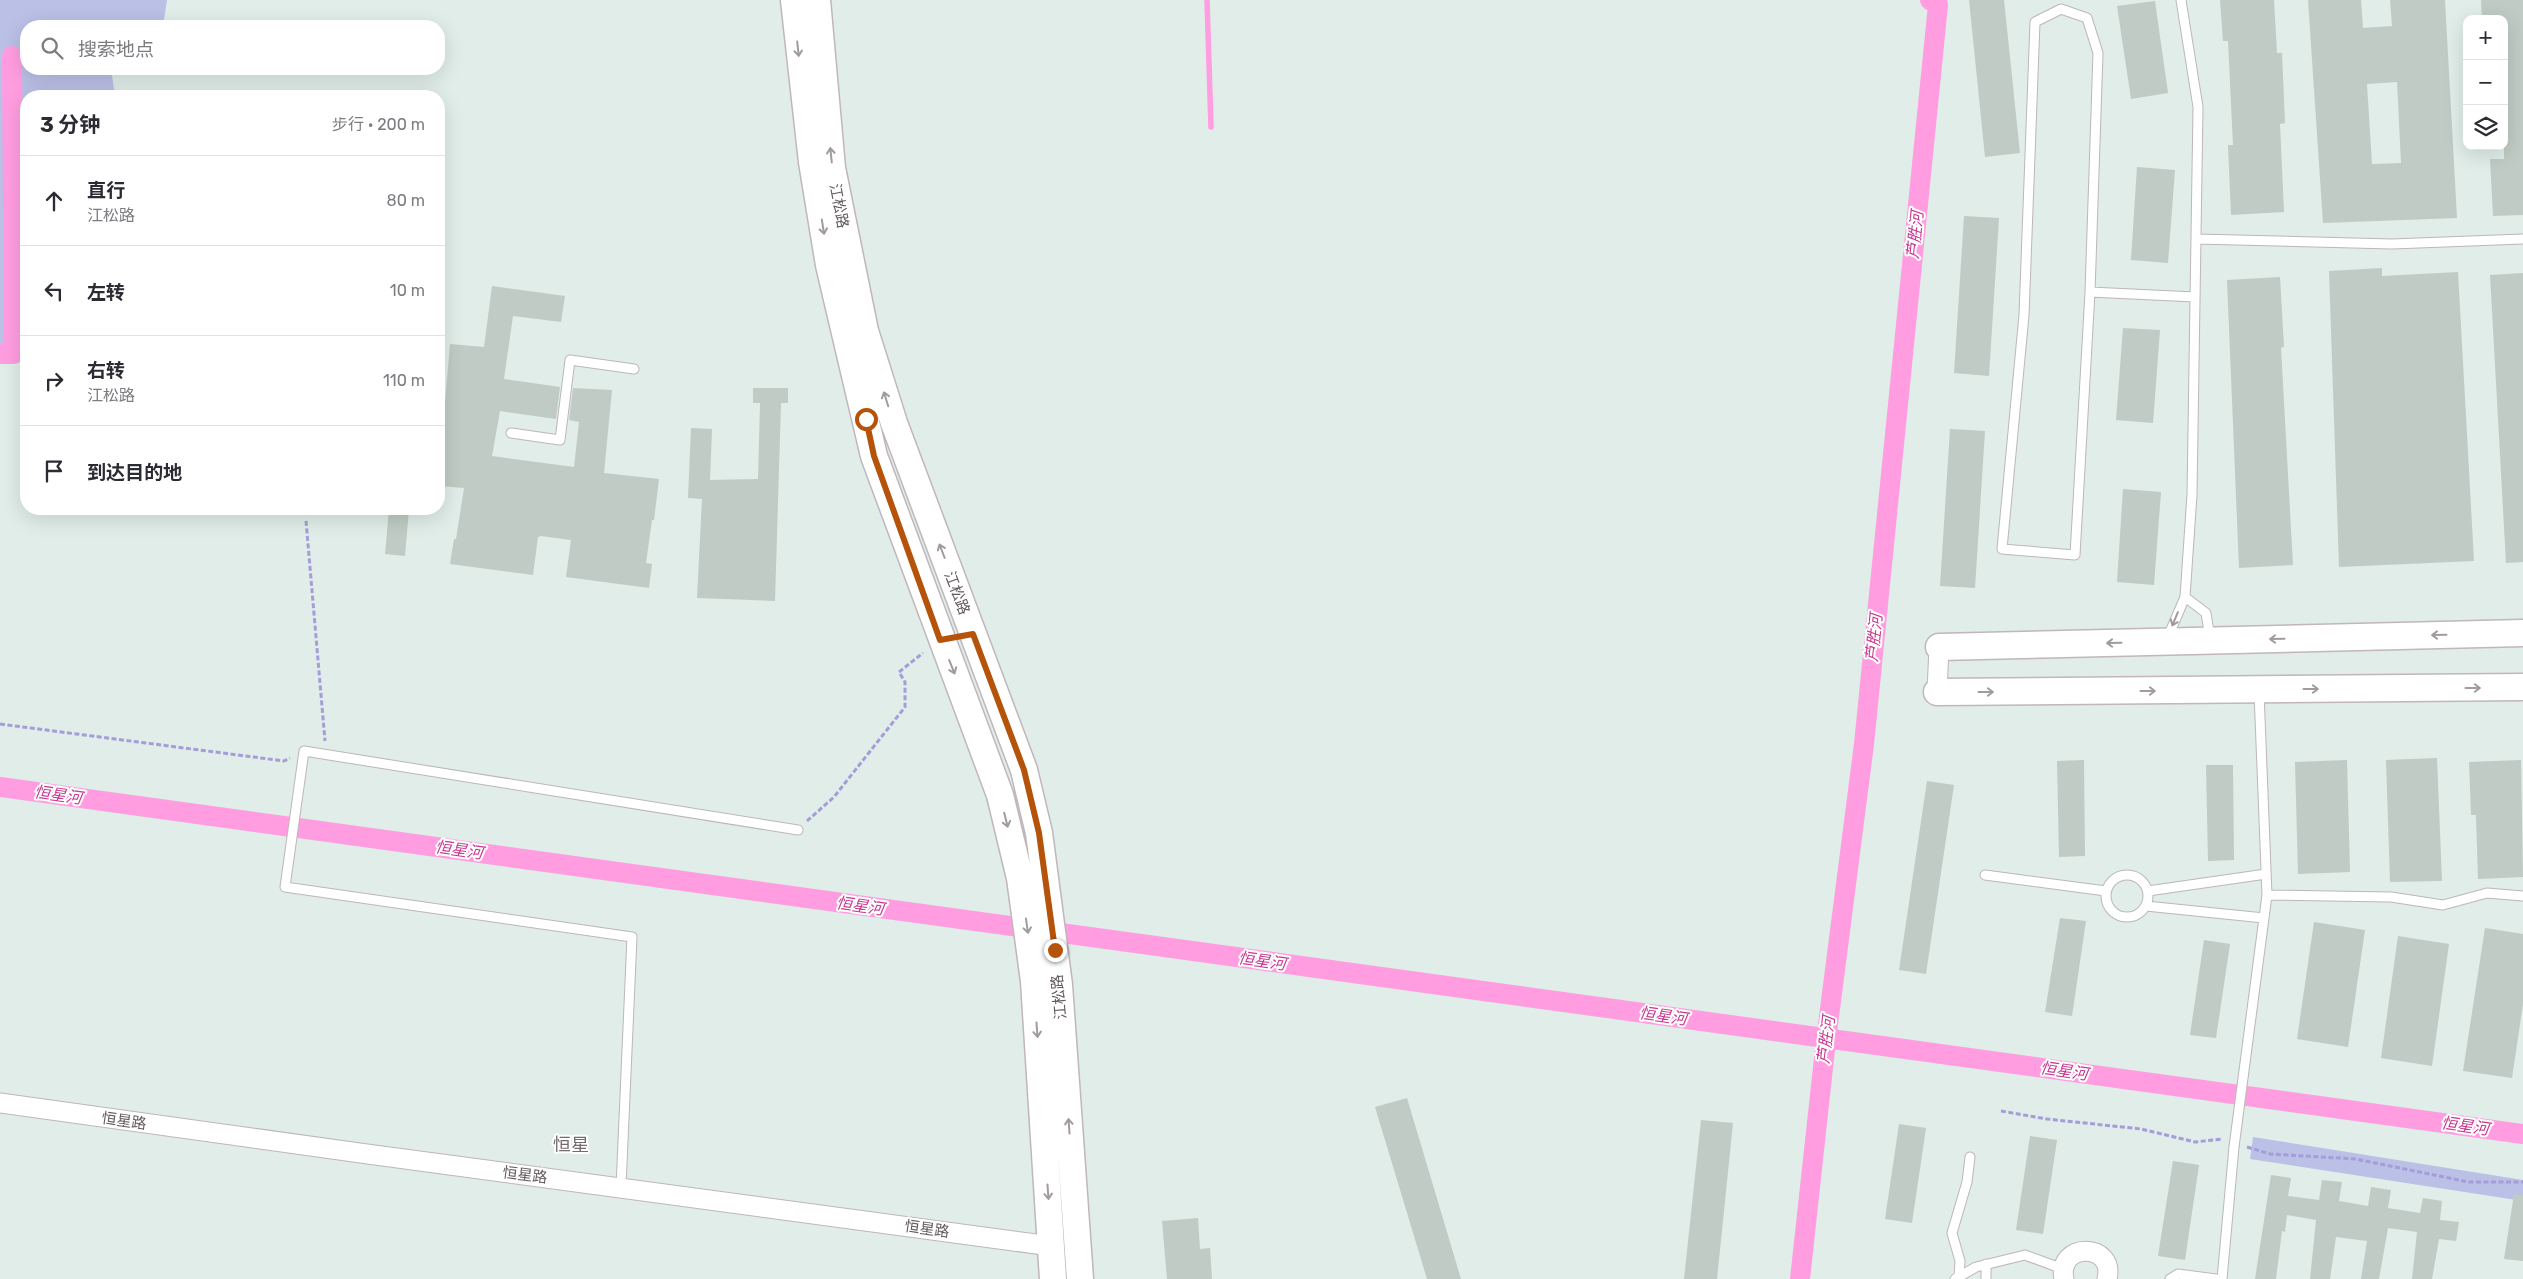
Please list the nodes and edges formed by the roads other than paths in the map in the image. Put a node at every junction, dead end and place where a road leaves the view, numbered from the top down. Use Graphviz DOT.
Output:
graph roads {
  1 [pos="794,0"];
  2 [pos="817,0"];
  3 [pos="2181,0"];
  4 [pos="2196,239"];
  5 [pos="2523,239"];
  6 [pos="2090,292"];
  7 [pos="2195,297"];
  8 [pos="634,368"];
  9 [pos="511,433"];
  10 [pos="2185,597"];
  11 [pos="2523,633"];
  12 [pos="957,637"];
  13 [pos="2210,641"];
  14 [pos="2166,642"];
  15 [pos="1939,647"];
  16 [pos="2523,687"];
  17 [pos="2258,690"];
  18 [pos="1937,692"];
  19 [pos="798,830"];
  20 [pos="2266,874"];
  21 [pos="1985,875"];
  22 [pos="2106,891"];
  23 [pos="2148,891"];
  24 [pos="2267,895"];
  25 [pos="2523,896"];
  26 [pos="2146,906"];
  27 [pos="2264,918"];
  28 [pos="1046,983"];
  29 [pos="0,1103"];
  30 [pos="1970,1157"];
  31 [pos="621,1187"];
  32 [pos="1051,1246"];
  33 [pos="1986,1264"];
  34 [pos="2064,1274"];
  35 [pos="1957,1278"];
  36 [pos="1053,1279"];
  37 [pos="1080,1279"];
  38 [pos="1986,1279"];
  39 [pos="2107,1279"];
  40 [pos="2170,1279"];
  41 [pos="2216,1279"];
  42 [pos="2222,1279"];
  1 -- 12 [label="street, 江松路, one-way"];
  12 -- 2 [label="street, 江松路, one-way"];
  3 -- 4 [label="lane"];
  4 -- 5 [label="lane"];
  4 -- 7 [label="lane"];
  6 -- 6 [label="lane"];
  6 -- 7 [label="lane"];
  7 -- 10 [label="lane"];
  8 -- 9 [label="lane"];
  10 -- 13 [label="lane"];
  10 -- 14 [label="lane, one-way"];
  11 -- 13 [label="street, one-way"];
  12 -- 28 [label="street, 江松路, one-way"];
  12 -- 28 [label="street, 江松路"];
  13 -- 14 [label="street"];
  14 -- 15 [label="street, one-way"];
  15 -- 18 [label="street"];
  17 -- 16 [label="street, one-way"];
  18 -- 17 [label="street, one-way"];
  17 -- 20 [label="lane"];
  19 -- 31 [label="lane"];
  20 -- 23 [label="lane"];
  20 -- 24 [label="lane"];
  21 -- 22 [label="lane"];
  22 -- 23 [label="lane"];
  22 -- 26 [label="lane"];
  23 -- 26 [label="lane"];
  24 -- 25 [label="lane"];
  24 -- 27 [label="lane"];
  26 -- 27 [label="lane"];
  27 -- 42 [label="lane, bridge"];
  28 -- 32 [label="street, 江松路, one-way"];
  37 -- 28 [label="street, 江松路, one-way"];
  29 -- 31 [label="street, 恒星路"];
  30 -- 35 [label="lane"];
  31 -- 32 [label="street, 恒星路"];
  32 -- 36 [label="street, 江松路"];
  33 -- 34 [label="lane"];
  33 -- 35 [label="lane"];
  33 -- 38 [label="lane"];
  34 -- 39 [label="street"];
  40 -- 41 [label="lane"];
}
